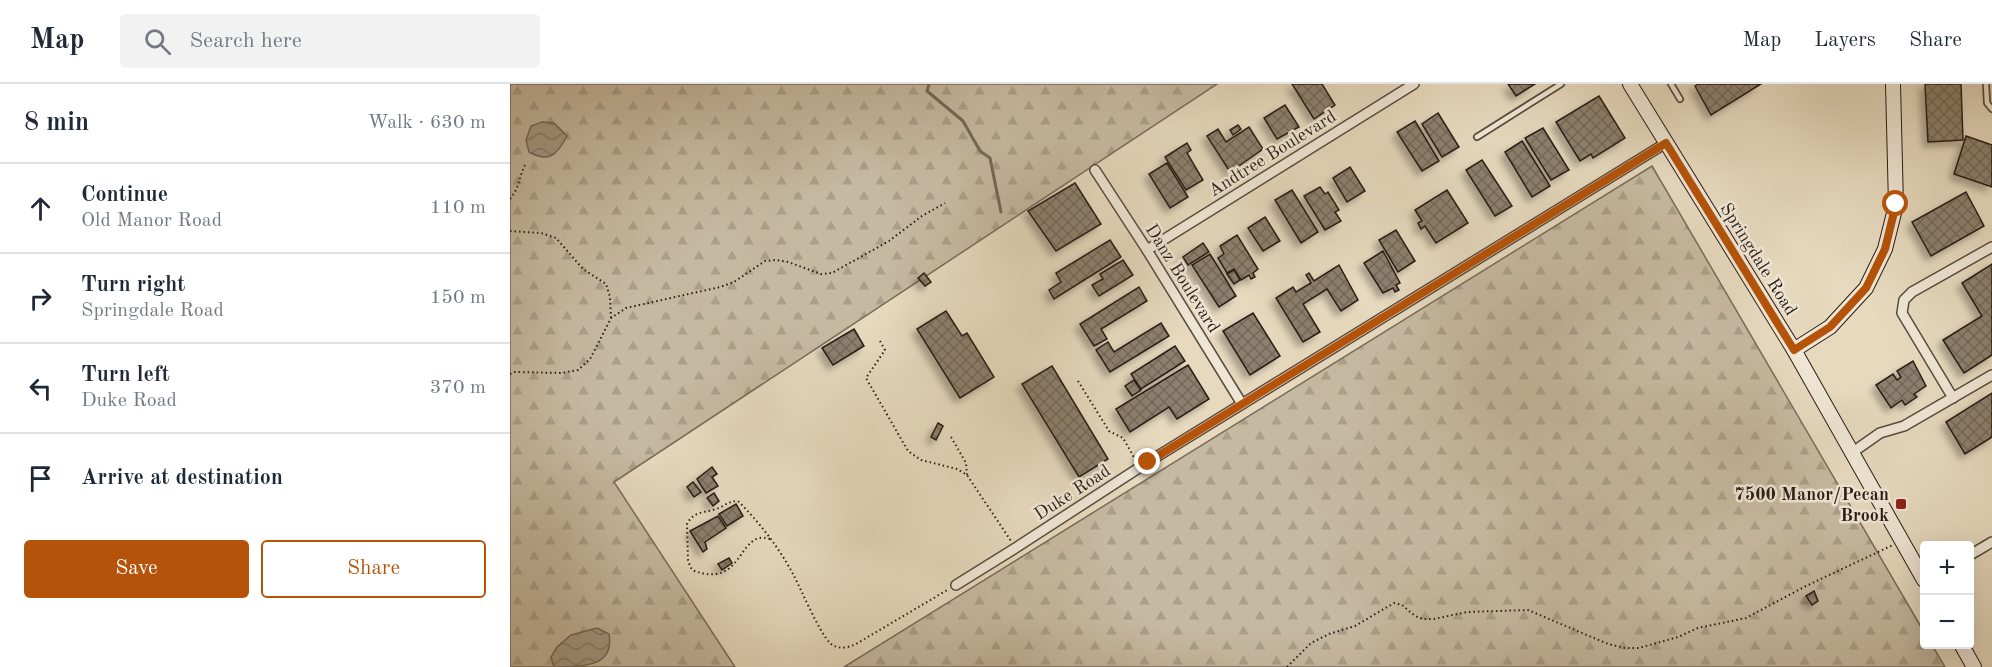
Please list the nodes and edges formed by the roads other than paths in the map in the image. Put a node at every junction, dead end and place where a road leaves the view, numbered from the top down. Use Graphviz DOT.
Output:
graph roads {
  1 [pos="1414,84"];
  2 [pos="1561,84"];
  3 [pos="1630,84"];
  4 [pos="1671,84"];
  5 [pos="1893,84"];
  6 [pos="1986,84"];
  7 [pos="1680,99"];
  8 [pos="1992,110"];
  9 [pos="1477,137"];
  10 [pos="1666,143"];
  11 [pos="1095,170"];
  12 [pos="1992,247"];
  13 [pos="1148,250"];
  14 [pos="1794,350"];
  15 [pos="1992,375"];
  16 [pos="1953,398"];
  17 [pos="1242,404"];
  18 [pos="1852,452"];
  19 [pos="1992,542"];
  20 [pos="1974,553"];
  21 [pos="1920,573"];
  22 [pos="956,585"];
  23 [pos="1963,649"];
  24 [pos="1974,667"];
  1 -- 13 [label="street, Andtree Boulevard"];
  2 -- 9 [label="lane"];
  3 -- 10 [label="main road, Springdale Road"];
  4 -- 7 [label="lane"];
  5 -- 14 [label="main road"];
  6 -- 8 [label="lane"];
  10 -- 14 [label="main road, Springdale Road"];
  10 -- 17 [label="street, Duke Road"];
  11 -- 13 [label="street, Danz Boulevard"];
  12 -- 16 [label="street"];
  13 -- 17 [label="street, Danz Boulevard"];
  14 -- 18 [label="main road, Springdale Road"];
  15 -- 16 [label="street"];
  16 -- 18 [label="street"];
  17 -- 22 [label="street, Duke Road"];
  18 -- 21 [label="main road, Springdale Road"];
  19 -- 20 [label="street"];
  23 -- 24 [label="main road"];
}
